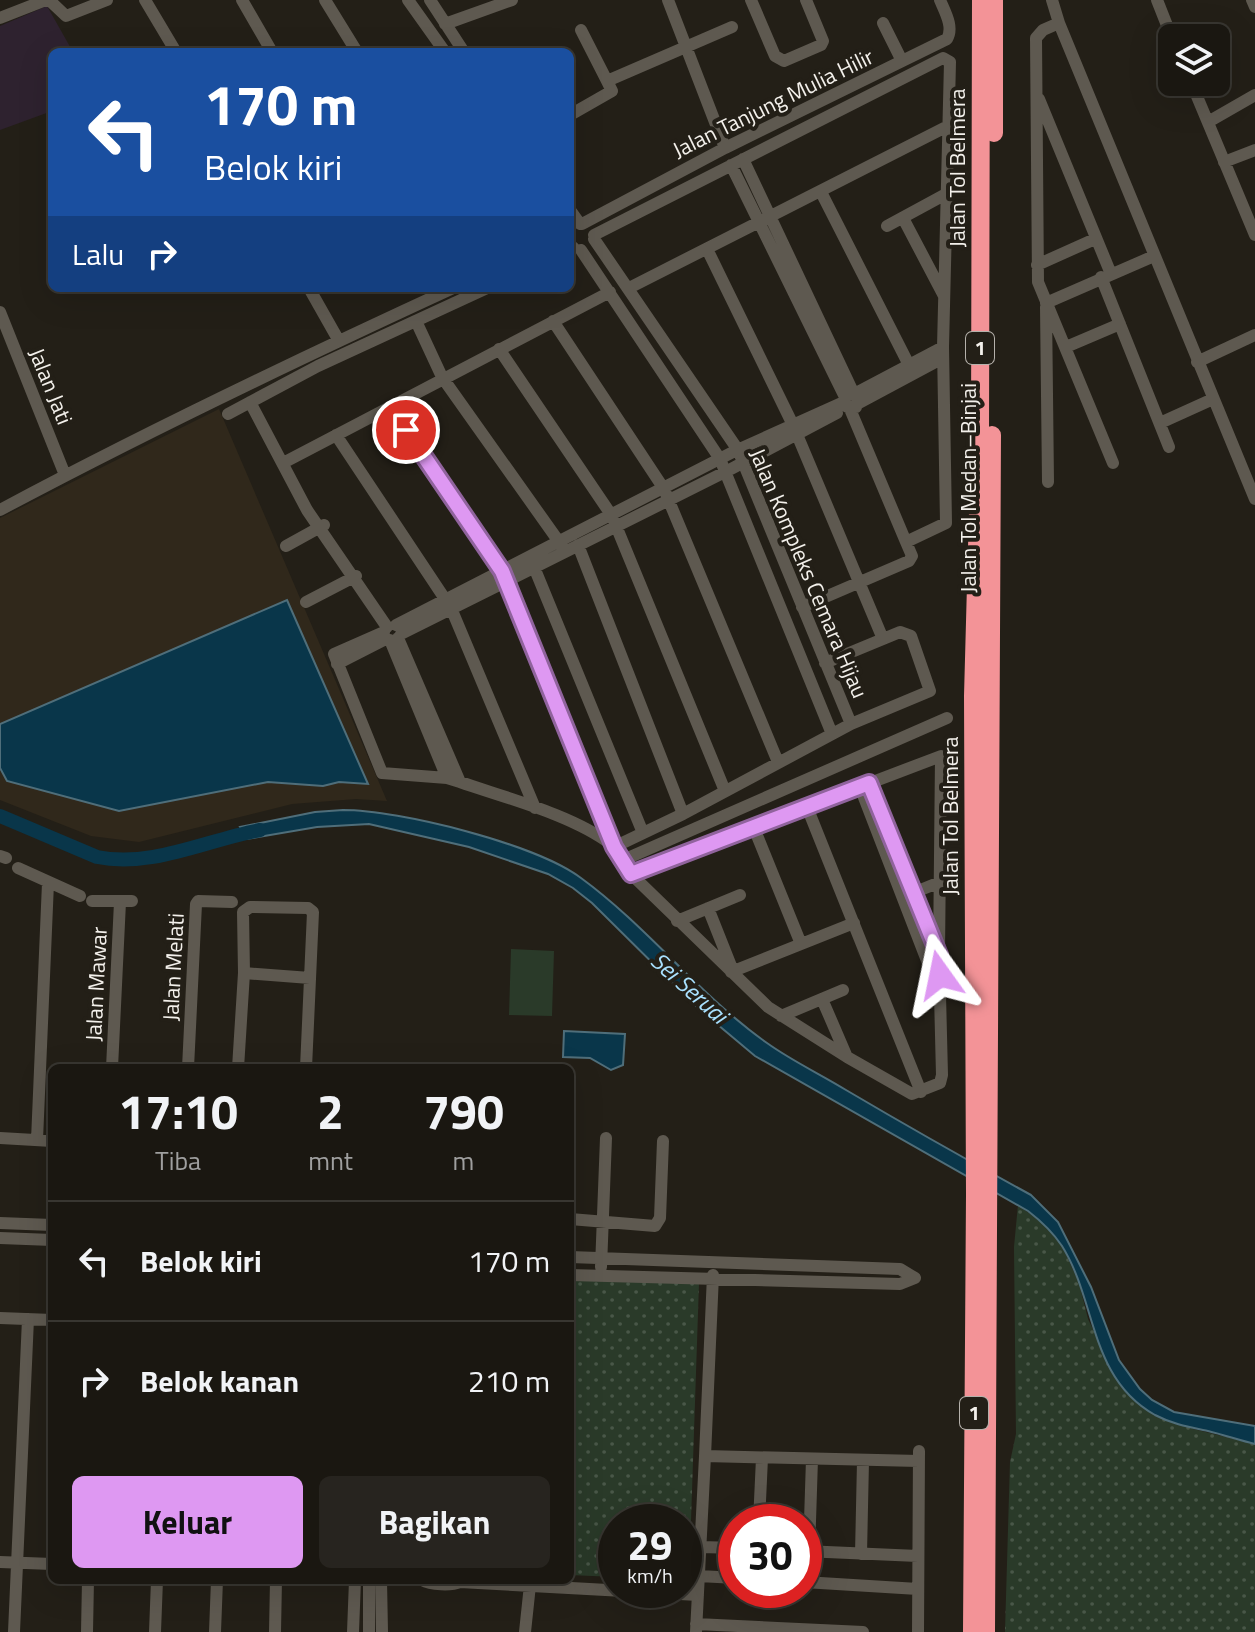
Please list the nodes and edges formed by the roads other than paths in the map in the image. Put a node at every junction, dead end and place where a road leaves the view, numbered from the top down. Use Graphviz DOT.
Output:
graph roads {
  1 [pos="47,0"];
  2 [pos="107,0"];
  3 [pos="145,0"];
  4 [pos="242,0"];
  5 [pos="325,0"];
  6 [pos="408,0"];
  7 [pos="430,0"];
  8 [pos="512,0"];
  9 [pos="668,0"];
  10 [pos="751,0"];
  11 [pos="806,0"];
  12 [pos="940,0"];
  13 [pos="981,0"];
  14 [pos="994,0"];
  15 [pos="1052,0"];
  16 [pos="1157,0"];
  17 [pos="1252,0"];
  18 [pos="1255,7"];
  19 [pos="0,18"];
  20 [pos="443,20"];
  21 [pos="883,23"];
  22 [pos="1059,23"];
  23 [pos="424,24"];
  24 [pos="1166,24"];
  25 [pos="732,27"];
  26 [pos="581,30"];
  27 [pos="454,36"];
  28 [pos="686,46"];
  29 [pos="174,48"];
  30 [pos="270,48"];
  31 [pos="355,48"];
  32 [pos="442,48"];
  33 [pos="462,48"];
  34 [pos="902,61"];
  35 [pos="607,81"];
  36 [pos="1036,91"];
  37 [pos="1255,95"];
  38 [pos="1197,96"];
  39 [pos="574,113"];
  40 [pos="1208,122"];
  41 [pos="946,127"];
  42 [pos="725,148"];
  43 [pos="1255,150"];
  44 [pos="737,162"];
  45 [pos="1224,162"];
  46 [pos="821,192"];
  47 [pos="946,194"];
  48 [pos="903,218"];
  49 [pos="765,219"];
  50 [pos="577,226"];
  51 [pos="887,226"];
  52 [pos="1255,235"];
  53 [pos="594,237"];
  54 [pos="1095,239"];
  55 [pos="574,247"];
  56 [pos="707,249"];
  57 [pos="1154,256"];
  58 [pos="1037,265"];
  59 [pos="1106,276"];
  60 [pos="629,288"];
  61 [pos="311,292"];
  62 [pos="444,292"];
  63 [pos="478,292"];
  64 [pos="610,292"];
  65 [pos="945,299"];
  66 [pos="1046,303"];
  67 [pos="0,312"];
  68 [pos="416,321"];
  69 [pos="553,321"];
  70 [pos="1120,324"];
  71 [pos="1255,335"];
  72 [pos="339,341"];
  73 [pos="1066,347"];
  74 [pos="499,349"];
  75 [pos="943,353"];
  76 [pos="1197,362"];
  77 [pos="909,365"];
  78 [pos="442,377"];
  79 [pos="1213,399"];
  80 [pos="250,402"];
  81 [pos="851,402"];
  82 [pos="390,407"];
  83 [pos="228,414"];
  84 [pos="1160,423"];
  85 [pos="795,430"];
  86 [pos="336,435"];
  87 [pos="1169,447"];
  88 [pos="732,461"];
  89 [pos="283,463"];
  90 [pos="1113,463"];
  91 [pos="65,475"];
  92 [pos="1048,482"];
  93 [pos="667,494"];
  94 [pos="1255,499"];
  95 [pos="0,510"];
  96 [pos="614,521"];
  97 [pos="322,527"];
  98 [pos="909,541"];
  99 [pos="286,546"];
  100 [pos="568,546"];
  101 [pos="534,567"];
  102 [pos="356,576"];
  103 [pos="504,576"];
  104 [pos="858,584"];
  105 [pos="306,602"];
  106 [pos="449,604"];
  107 [pos="802,607"];
  108 [pos="392,632"];
  109 [pos="883,639"];
  110 [pos="825,663"];
  111 [pos="991,689"];
  112 [pos="947,718"];
  113 [pos="851,724"];
  114 [pos="832,734"];
  115 [pos="778,762"];
  116 [pos="453,780"];
  117 [pos="864,785"];
  118 [pos="725,791"];
  119 [pos="807,807"];
  120 [pos="535,808"];
  121 [pos="683,814"];
  122 [pos="754,828"];
  123 [pos="643,833"];
  124 [pos="614,847"];
  125 [pos="621,861"];
  126 [pos="18,868"];
  127 [pos="631,874"];
  128 [pos="940,882"];
  129 [pos="48,883"];
  130 [pos="913,893"];
  131 [pos="740,895"];
  132 [pos="232,902"];
  133 [pos="708,908"];
  134 [pos="677,921"];
  135 [pos="854,923"];
  136 [pos="801,944"];
  137 [pos="939,955"];
  138 [pos="732,972"];
  139 [pos="244,973"];
  140 [pos="310,978"];
  141 [pos="843,990"];
  142 [pos="941,994"];
  143 [pos="822,999"];
  144 [pos="781,1016"];
  145 [pos="847,1057"];
  146 [pos="112,1064"];
  147 [pos="188,1064"];
  148 [pos="238,1064"];
  149 [pos="306,1064"];
  150 [pos="921,1092"];
  151 [pos="0,1138"];
  152 [pos="606,1138"];
  153 [pos="37,1140"];
  154 [pos="48,1141"];
  155 [pos="663,1141"];
  156 [pos="981,1154"];
  157 [pos="982,1197"];
  158 [pos="574,1219"];
  159 [pos="602,1222"];
  160 [pos="0,1223"];
  161 [pos="48,1225"];
  162 [pos="0,1238"];
  163 [pos="48,1241"];
  164 [pos="574,1257"];
  165 [pos="601,1259"];
  166 [pos="714,1264"];
  167 [pos="810,1265"];
  168 [pos="574,1275"];
  169 [pos="601,1277"];
  170 [pos="712,1281"];
  171 [pos="810,1281"];
  172 [pos="0,1318"];
  173 [pos="28,1319"];
  174 [pos="48,1320"];
  175 [pos="705,1456"];
  176 [pos="762,1458"];
  177 [pos="812,1459"];
  178 [pos="863,1461"];
  179 [pos="760,1504"];
  180 [pos="809,1504"];
  181 [pos="702,1524"];
  182 [pos="822,1553"];
  183 [pos="861,1554"];
  184 [pos="918,1556"];
  185 [pos="0,1562"];
  186 [pos="17,1562"];
  187 [pos="48,1564"];
  188 [pos="822,1583"];
  189 [pos="88,1584"];
  190 [pos="157,1584"];
  191 [pos="217,1584"];
  192 [pos="276,1584"];
  193 [pos="355,1584"];
  194 [pos="369,1584"];
  195 [pos="381,1584"];
  196 [pos="512,1584"];
  197 [pos="530,1585"];
  198 [pos="598,1589"];
  199 [pos="918,1589"];
  200 [pos="697,1608"];
  201 [pos="696,1628"];
  202 [pos="14,1632"];
  203 [pos="87,1632"];
  204 [pos="155,1632"];
  205 [pos="215,1632"];
  206 [pos="275,1632"];
  207 [pos="353,1632"];
  208 [pos="369,1632"];
  209 [pos="382,1632"];
  210 [pos="525,1632"];
  211 [pos="863,1632"];
  212 [pos="918,1632"];
  213 [pos="972,1632"];
  214 [pos="986,1632"];
  1 -- 2 [label="street"];
  1 -- 19 [label="street"];
  3 -- 29 [label="street"];
  4 -- 30 [label="street"];
  5 -- 31 [label="street"];
  6 -- 23 [label="street"];
  7 -- 20 [label="street"];
  8 -- 20 [label="street"];
  9 -- 28 [label="street"];
  10 -- 11 [label="street"];
  12 -- 34 [label="street, Jalan Tanjung Mulia Hilir"];
  13 -- 156 [label="highway, Jalan Tol Belmera / 1"];
  14 -- 111 [label="highway, Jalan Tol Medan–Binjai / 1"];
  15 -- 22 [label="street"];
  16 -- 24 [label="street"];
  17 -- 18 [label="street"];
  20 -- 23 [label="street"];
  20 -- 27 [label="street"];
  21 -- 34 [label="street"];
  22 -- 36 [label="street"];
  22 -- 57 [label="street"];
  23 -- 32 [label="street"];
  25 -- 28 [label="street"];
  26 -- 35 [label="street"];
  27 -- 32 [label="street"];
  27 -- 33 [label="street"];
  28 -- 35 [label="street"];
  28 -- 42 [label="street"];
  34 -- 42 [label="street, Jalan Tanjung Mulia Hilir"];
  35 -- 39 [label="street"];
  36 -- 54 [label="street"];
  36 -- 58 [label="street"];
  37 -- 40 [label="street"];
  38 -- 40 [label="street"];
  40 -- 45 [label="street"];
  41 -- 44 [label="street"];
  41 -- 46 [label="street"];
  41 -- 47 [label="street"];
  42 -- 50 [label="street, Jalan Tanjung Mulia Hilir"];
  43 -- 45 [label="street"];
  44 -- 49 [label="street"];
  44 -- 53 [label="street"];
  45 -- 52 [label="street"];
  46 -- 49 [label="street"];
  46 -- 77 [label="street"];
  47 -- 48 [label="street"];
  47 -- 65 [label="street"];
  48 -- 51 [label="street"];
  48 -- 65 [label="street"];
  49 -- 56 [label="street"];
  49 -- 81 [label="street"];
  50 -- 53 [label="street, Jalan Kompleks Cemara Hijau"];
  53 -- 55 [label="street"];
  53 -- 60 [label="street, Jalan Kompleks Cemara Hijau"];
  54 -- 58 [label="street"];
  54 -- 59 [label="street"];
  55 -- 64 [label="street, Jalan Kompleks Cemara Hijau"];
  56 -- 60 [label="street"];
  56 -- 85 [label="street"];
  57 -- 59 [label="street"];
  57 -- 76 [label="street"];
  58 -- 66 [label="street"];
  59 -- 66 [label="street"];
  59 -- 70 [label="street"];
  60 -- 88 [label="street, Jalan Kompleks Cemara Hijau"];
  61 -- 72 [label="street"];
  62 -- 72 [label="street"];
  63 -- 68 [label="street"];
  64 -- 69 [label="street"];
  64 -- 88 [label="street, Jalan Kompleks Cemara Hijau"];
  65 -- 75 [label="street"];
  66 -- 73 [label="street"];
  66 -- 92 [label="street"];
  67 -- 91 [label="street, Jalan Jati"];
  68 -- 78 [label="street"];
  68 -- 80 [label="street"];
  69 -- 74 [label="street"];
  69 -- 93 [label="street"];
  70 -- 73 [label="street"];
  70 -- 84 [label="street"];
  71 -- 76 [label="street"];
  72 -- 91 [label="street"];
  73 -- 90 [label="street"];
  74 -- 78 [label="street"];
  74 -- 96 [label="street"];
  75 -- 77 [label="street"];
  75 -- 81 [label="street"];
  75 -- 98 [label="street"];
  76 -- 79 [label="street"];
  77 -- 81 [label="street"];
  78 -- 82 [label="street"];
  78 -- 100 [label="street"];
  79 -- 84 [label="street"];
  79 -- 94 [label="street"];
  80 -- 83 [label="street"];
  80 -- 89 [label="street"];
  81 -- 85 [label="street"];
  81 -- 98 [label="street"];
  82 -- 86 [label="street"];
  82 -- 103 [label="street"];
  84 -- 87 [label="street"];
  85 -- 88 [label="street"];
  85 -- 104 [label="street"];
  86 -- 89 [label="street"];
  86 -- 106 [label="street"];
  88 -- 93 [label="street"];
  88 -- 107 [label="street, Jalan Kompleks Cemara Hijau"];
  88 -- 114 [label="street, Jalan Kompleks Cemara Hijau"];
  89 -- 97 [label="street"];
  91 -- 95 [label="street"];
  93 -- 96 [label="street"];
  93 -- 115 [label="street"];
  96 -- 100 [label="street"];
  96 -- 118 [label="street"];
  97 -- 99 [label="street"];
  97 -- 102 [label="street"];
  98 -- 104 [label="street"];
  100 -- 101 [label="street"];
  100 -- 103 [label="street"];
  100 -- 121 [label="street"];
  101 -- 103 [label="street"];
  101 -- 123 [label="street"];
  102 -- 105 [label="street"];
  102 -- 108 [label="street"];
  103 -- 106 [label="street"];
  103 -- 124 [label="street"];
  104 -- 107 [label="street"];
  104 -- 109 [label="street"];
  106 -- 108 [label="street"];
  106 -- 120 [label="street"];
  107 -- 110 [label="street, Jalan Kompleks Cemara Hijau"];
  108 -- 116 [label="street"];
  108 -- 116 [label="street"];
  109 -- 110 [label="street"];
  109 -- 113 [label="street"];
  110 -- 113 [label="street, Jalan Kompleks Cemara Hijau"];
  111 -- 156 [label="highway, Jalan Tol Belmera / 1"];
  112 -- 125 [label="street"];
  113 -- 114 [label="street"];
  114 -- 115 [label="street"];
  115 -- 118 [label="street"];
  116 -- 120 [label="street"];
  117 -- 119 [label="street"];
  117 -- 128 [label="street"];
  117 -- 130 [label="street"];
  117 -- 142 [label="street"];
  118 -- 121 [label="street"];
  119 -- 122 [label="street"];
  119 -- 135 [label="street"];
  120 -- 124 [label="street"];
  121 -- 123 [label="street"];
  122 -- 127 [label="street"];
  122 -- 136 [label="street"];
  123 -- 124 [label="street"];
  124 -- 125 [label="street"];
  125 -- 127 [label="street"];
  126 -- 129 [label="street"];
  127 -- 134 [label="street"];
  128 -- 130 [label="street"];
  128 -- 137 [label="street"];
  129 -- 146 [label="street, Jalan Mawar"];
  129 -- 153 [label="street"];
  130 -- 137 [label="street"];
  131 -- 133 [label="street"];
  132 -- 147 [label="street, Jalan Melati"];
  133 -- 134 [label="street"];
  133 -- 138 [label="street"];
  134 -- 138 [label="street"];
  135 -- 136 [label="street"];
  135 -- 150 [label="street"];
  136 -- 138 [label="street"];
  137 -- 142 [label="street"];
  138 -- 144 [label="street"];
  139 -- 140 [label="street"];
  139 -- 140 [label="street"];
  139 -- 148 [label="street"];
  140 -- 149 [label="street"];
  141 -- 143 [label="street"];
  142 -- 150 [label="street"];
  143 -- 144 [label="street"];
  143 -- 145 [label="street"];
  144 -- 145 [label="street"];
  145 -- 150 [label="street"];
  151 -- 153 [label="street"];
  152 -- 159 [label="street"];
  153 -- 154 [label="street"];
  155 -- 159 [label="street"];
  156 -- 157 [label="highway, Jalan Tol Belmera / 1"];
  157 -- 213 [label="highway, Jalan Tol Belmera / 1"];
  157 -- 214 [label="highway, Jalan Tol Belmera / 1"];
  158 -- 159 [label="street"];
  159 -- 165 [label="street"];
  160 -- 161 [label="street"];
  162 -- 163 [label="street"];
  164 -- 165 [label="street"];
  165 -- 166 [label="street"];
  165 -- 169 [label="street"];
  166 -- 167 [label="street"];
  166 -- 170 [label="street"];
  167 -- 171 [label="street"];
  167 -- 171 [label="street"];
  168 -- 169 [label="street"];
  169 -- 170 [label="street"];
  170 -- 171 [label="street"];
  170 -- 175 [label="street"];
  172 -- 173 [label="street"];
  173 -- 174 [label="street"];
  173 -- 186 [label="street"];
  175 -- 176 [label="street"];
  175 -- 181 [label="street"];
  176 -- 177 [label="street"];
  176 -- 179 [label="street"];
  177 -- 178 [label="street"];
  177 -- 180 [label="street"];
  178 -- 183 [label="street"];
  178 -- 184 [label="street"];
  182 -- 183 [label="street"];
  183 -- 184 [label="street"];
  184 -- 199 [label="street"];
  185 -- 186 [label="street"];
  186 -- 187 [label="street"];
  186 -- 202 [label="street"];
  188 -- 199 [label="street"];
  189 -- 203 [label="street"];
  190 -- 204 [label="street"];
  191 -- 205 [label="street"];
  192 -- 206 [label="street"];
  193 -- 207 [label="street"];
  194 -- 208 [label="street"];
  195 -- 209 [label="street"];
  196 -- 197 [label="street"];
  197 -- 198 [label="street"];
  197 -- 210 [label="street"];
  199 -- 212 [label="street"];
  200 -- 201 [label="street"];
  201 -- 211 [label="street"];
}
